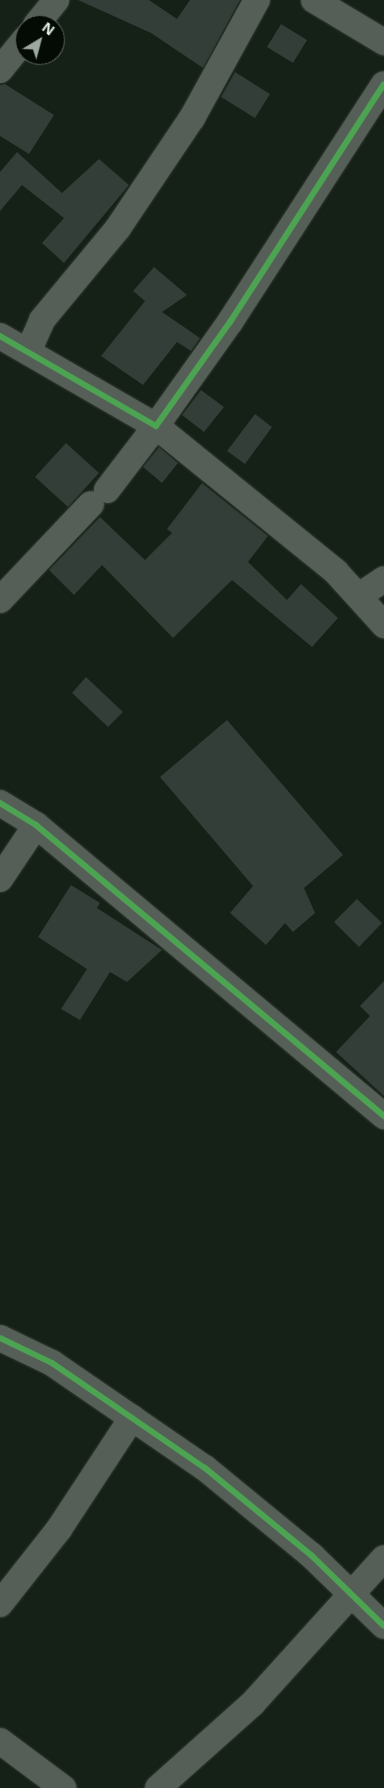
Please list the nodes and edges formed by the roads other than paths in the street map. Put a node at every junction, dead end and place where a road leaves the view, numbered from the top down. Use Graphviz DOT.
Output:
graph roads {
  1 [pos="56,0"];
  2 [pos="257,0"];
  3 [pos="314,0"];
  4 [pos="44,15"];
  5 [pos="384,42"];
  6 [pos="15,51"];
  7 [pos="0,70"];
  8 [pos="384,84"];
  9 [pos="0,336"];
  10 [pos="28,352"];
  11 [pos="156,426"];
  12 [pos="384,579"];
  13 [pos="359,596"];
  14 [pos="0,600"];
  15 [pos="384,625"];
  16 [pos="0,803"];
  17 [pos="36,825"];
  18 [pos="0,879"];
  19 [pos="384,1116"];
  20 [pos="0,1338"];
  21 [pos="132,1418"];
  22 [pos="384,1558"];
  23 [pos="350,1593"];
  24 [pos="0,1604"];
  25 [pos="384,1626"];
  26 [pos="0,1741"];
  27 [pos="62,1788"];
  28 [pos="158,1788"];
  1 -- 4 [label="street"];
  2 -- 10 [label="street"];
  3 -- 5 [label="street"];
  6 -- 7 [label="street"];
  8 -- 11 [label="street"];
  9 -- 10 [label="street"];
  10 -- 11 [label="street"];
  11 -- 13 [label="street"];
  11 -- 14 [label="street"];
  12 -- 13 [label="street"];
  13 -- 15 [label="street"];
  16 -- 17 [label="street"];
  17 -- 18 [label="street"];
  17 -- 19 [label="street"];
  20 -- 21 [label="street"];
  21 -- 23 [label="street"];
  21 -- 24 [label="street"];
  22 -- 23 [label="street"];
  23 -- 25 [label="street"];
  23 -- 28 [label="street"];
  26 -- 27 [label="street"];
}
